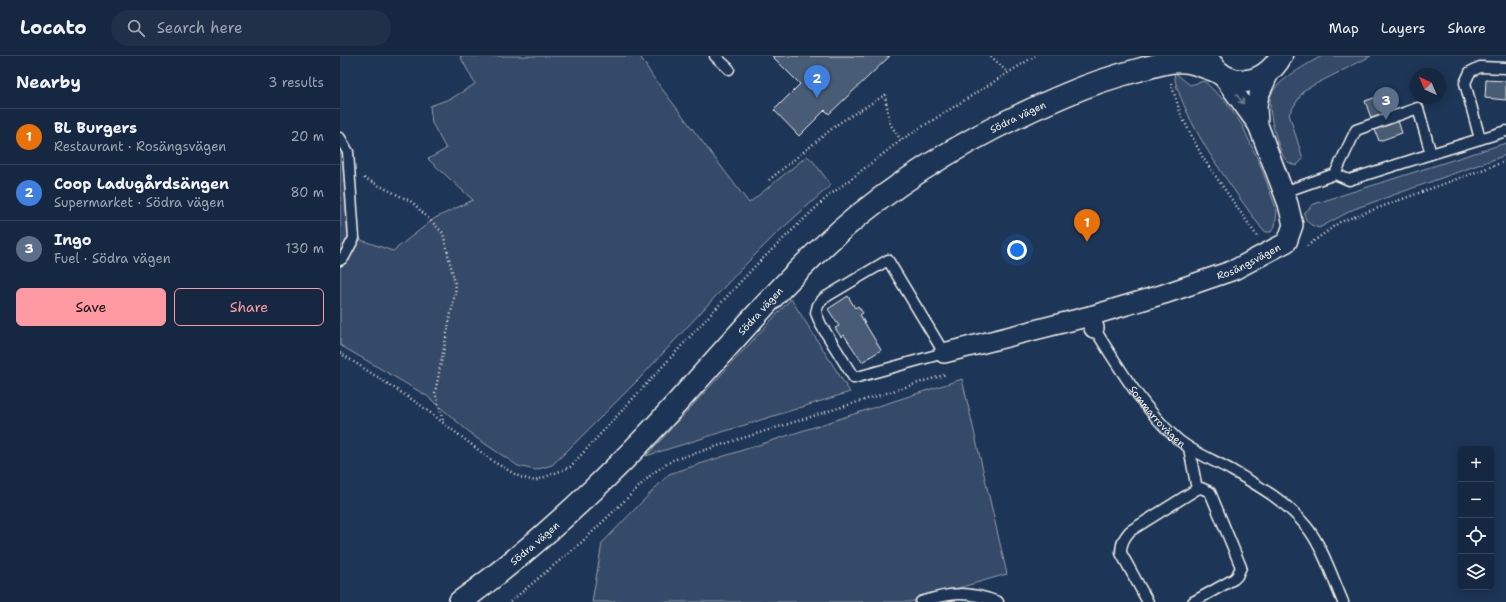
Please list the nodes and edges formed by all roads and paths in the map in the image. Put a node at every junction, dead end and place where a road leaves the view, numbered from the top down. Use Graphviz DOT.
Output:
graph roads {
  1 [pos="715,56"];
  2 [pos="992,56"];
  3 [pos="1035,56"];
  4 [pos="1149,56"];
  5 [pos="1296,56"];
  6 [pos="1275,64"];
  7 [pos="1215,67"];
  8 [pos="1506,68"];
  9 [pos="729,69"];
  10 [pos="1008,72"];
  11 [pos="1170,77"];
  12 [pos="1105,79"];
  13 [pos="1258,125"];
  14 [pos="1506,131"];
  15 [pos="340,138"];
  16 [pos="1480,139"];
  17 [pos="901,140"];
  18 [pos="1431,154"];
  19 [pos="351,173"];
  20 [pos="1335,174"];
  21 [pos="769,180"];
  22 [pos="1284,192"];
  23 [pos="1258,238"];
  24 [pos="340,260"];
  25 [pos="1092,322"];
  26 [pos="340,353"];
  27 [pos="944,353"];
  28 [pos="953,372"];
  29 [pos="443,421"];
  30 [pos="1189,448"];
  31 [pos="1197,489"];
  32 [pos="460,602"];
  33 [pos="510,602"];
  34 [pos="921,602"];
  35 [pos="998,602"];
  36 [pos="1148,602"];
  37 [pos="1193,602"];
  38 [pos="1343,602"];
  1 -- 9 [label="lane"];
  2 -- 10 [label="path"];
  3 -- 10 [label="path"];
  4 -- 12 [label="main road, Södra vägen"];
  5 -- 6 [label="main road"];
  6 -- 7 [label="main road, Södra vägen"];
  6 -- 13 [label="street, Rosängsvägen"];
  7 -- 12 [label="main road, Södra vägen"];
  7 -- 13 [label="street, Rosängsvägen, one-way"];
  8 -- 16 [label="lane"];
  10 -- 17 [label="path"];
  11 -- 23 [label="path"];
  12 -- 32 [label="main road, Södra vägen"];
  13 -- 22 [label="street, Rosängsvägen"];
  14 -- 16 [label="lane"];
  15 -- 19 [label="lane"];
  16 -- 18 [label="lane"];
  17 -- 21 [label="path"];
  17 -- 29 [label="path"];
  18 -- 20 [label="lane"];
  18 -- 20 [label="lane"];
  19 -- 24 [label="lane"];
  19 -- 29 [label="path"];
  20 -- 22 [label="lane"];
  22 -- 25 [label="street, Rosängsvägen"];
  25 -- 27 [label="street"];
  25 -- 30 [label="lane, Sommarrovägen"];
  26 -- 29 [label="path"];
  27 -- 27 [label="lane"];
  28 -- 33 [label="path"];
  30 -- 31 [label="lane"];
  30 -- 38 [label="lane, Sommarrovägen"];
  31 -- 36 [label="lane"];
  31 -- 37 [label="lane"];
  34 -- 35 [label="lane"];
}
